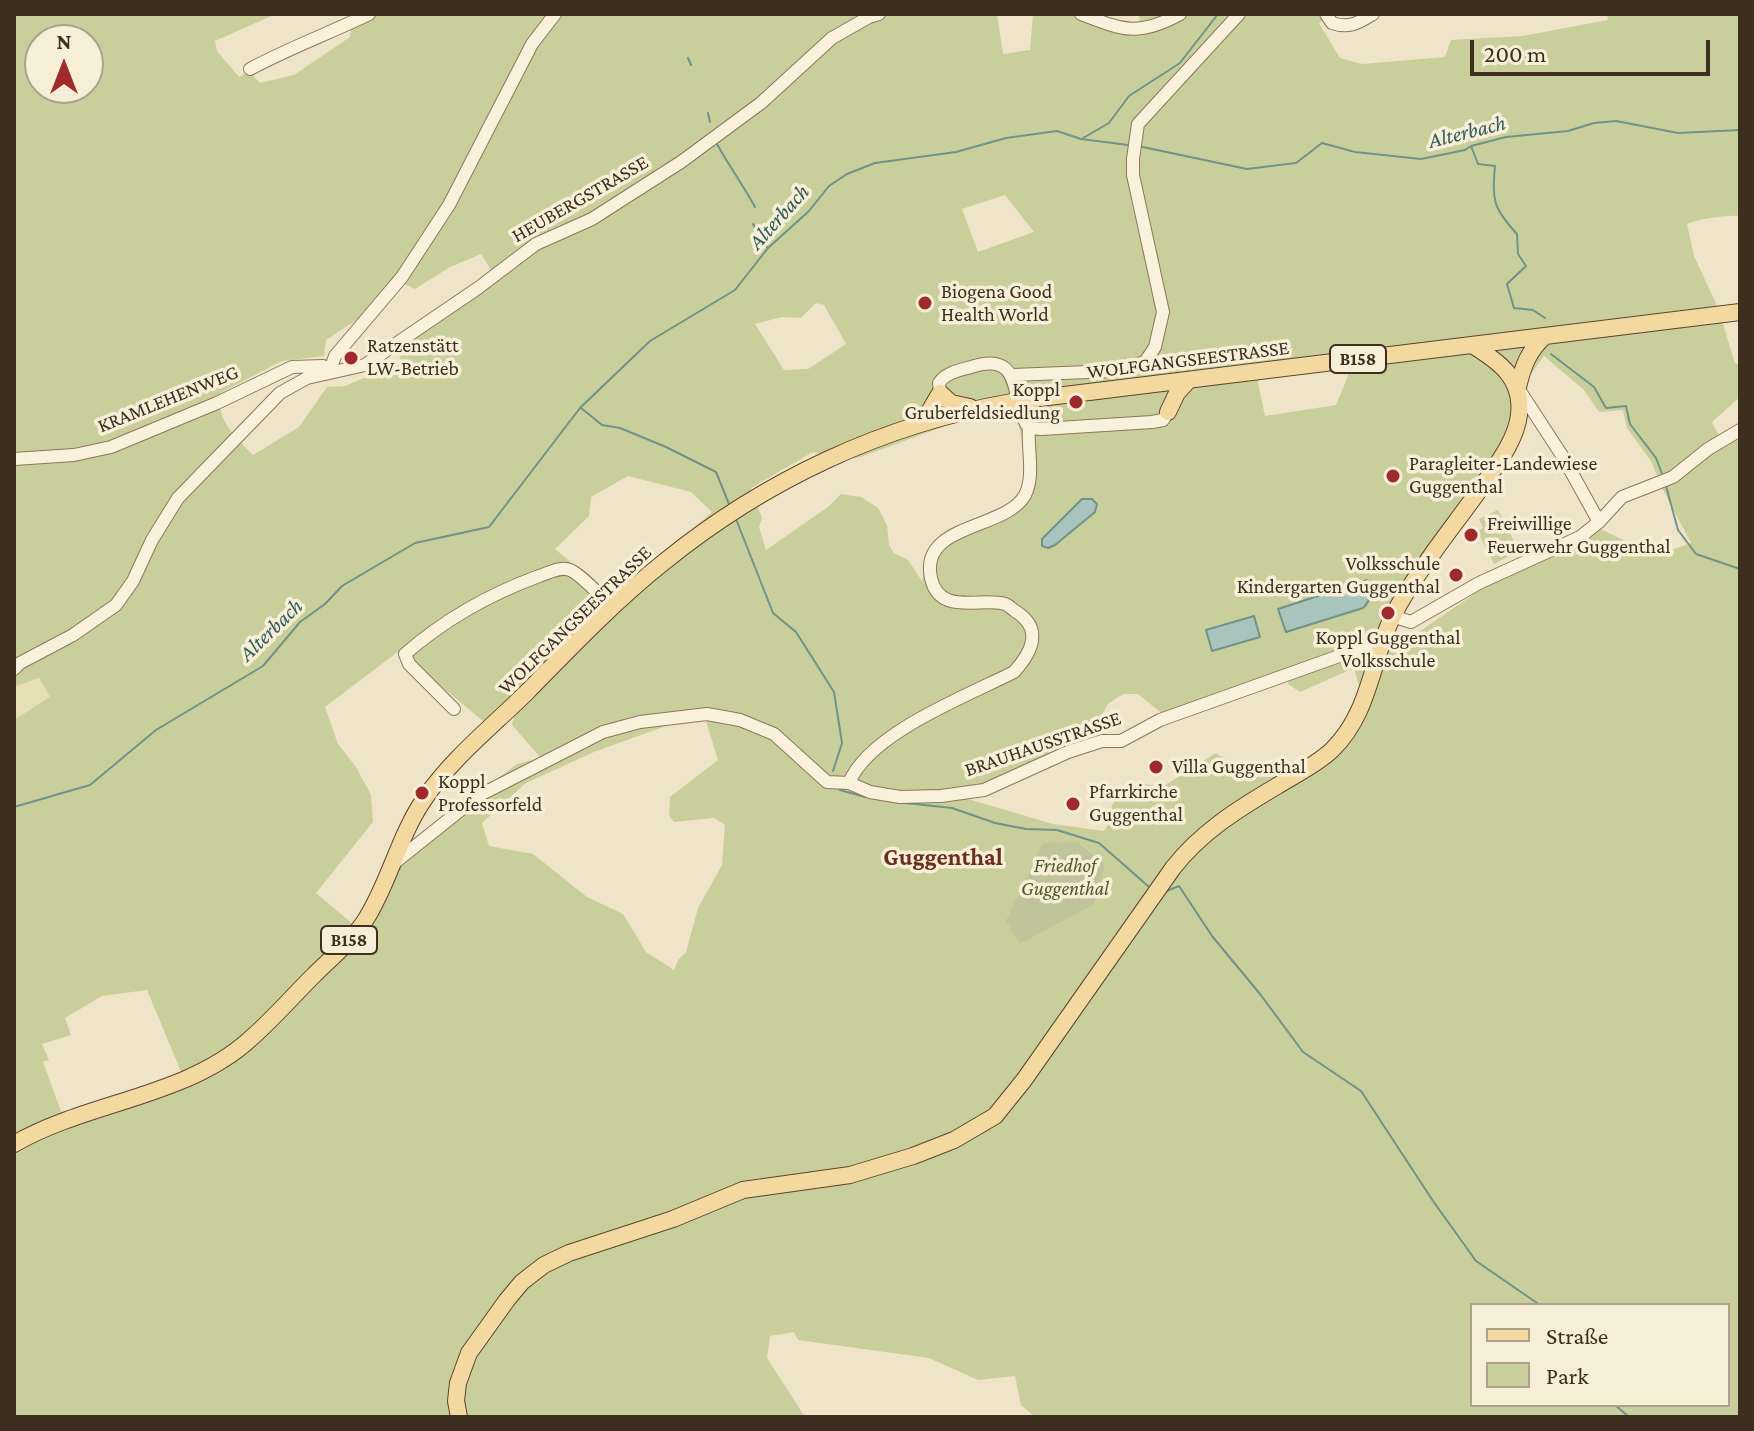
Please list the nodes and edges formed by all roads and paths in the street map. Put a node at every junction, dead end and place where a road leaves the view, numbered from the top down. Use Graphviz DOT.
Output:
graph roads {
  1 [pos="369,14"];
  2 [pos="555,14"];
  3 [pos="879,14"];
  4 [pos="1081,14"];
  5 [pos="1131,14"];
  6 [pos="1180,14"];
  7 [pos="1239,14"];
  8 [pos="1326,14"];
  9 [pos="1373,14"];
  10 [pos="1132,29"];
  11 [pos="250,69"];
  12 [pos="1740,312"];
  13 [pos="1545,336"];
  14 [pos="1472,345"];
  15 [pos="329,373"];
  16 [pos="1013,375"];
  17 [pos="1189,380"];
  18 [pos="1144,386"];
  19 [pos="1518,387"];
  20 [pos="940,393"];
  21 [pos="975,409"];
  22 [pos="1168,412"];
  23 [pos="923,422"];
  24 [pos="1029,428"];
  25 [pos="1740,430"];
  26 [pos="14,459"];
  27 [pos="1599,522"];
  28 [pos="612,607"];
  29 [pos="1392,616"];
  30 [pos="1381,647"];
  31 [pos="14,669"];
  32 [pos="454,709"];
  33 [pos="849,783"];
  34 [pos="391,866"];
  35 [pos="14,1144"];
  36 [pos="459,1417"];
  1 -- 11 [label="street"];
  2 -- 15 [label="street"];
  3 -- 15 [label="street, HEUBERGSTRASSE"];
  4 -- 10 [label="street"];
  5 -- 10 [label="street"];
  6 -- 10 [label="street"];
  7 -- 16 [label="street"];
  8 -- 9 [label="street"];
  12 -- 13 [label="main road, WOLFGANGSEESTRASSE / B158"];
  13 -- 14 [label="main road, WOLFGANGSEESTRASSE / B158"];
  13 -- 19 [label="main road"];
  14 -- 17 [label="main road, WOLFGANGSEESTRASSE / B158"];
  14 -- 19 [label="main road"];
  15 -- 26 [label="street, KRAMLEHENWEG"];
  15 -- 31 [label="street, HEUBERGSTRASSE"];
  16 -- 20 [label="street"];
  16 -- 24 [label="street"];
  17 -- 18 [label="main road, WOLFGANGSEESTRASSE / B158"];
  17 -- 22 [label="main road"];
  18 -- 21 [label="main road, WOLFGANGSEESTRASSE / B158, bridge"];
  18 -- 22 [label="main road"];
  19 -- 27 [label="street"];
  19 -- 29 [label="main road"];
  20 -- 21 [label="main road"];
  20 -- 23 [label="main road"];
  21 -- 23 [label="main road, WOLFGANGSEESTRASSE / B158"];
  22 -- 24 [label="street"];
  23 -- 28 [label="main road, WOLFGANGSEESTRASSE / B158"];
  24 -- 33 [label="street"];
  25 -- 27 [label="street"];
  27 -- 29 [label="street"];
  28 -- 32 [label="street"];
  28 -- 34 [label="main road, WOLFGANGSEESTRASSE / B158"];
  29 -- 30 [label="main road"];
  30 -- 33 [label="street, BRAUHAUSSTRASSE"];
  30 -- 36 [label="main road"];
  33 -- 34 [label="street, BRAUHAUSSTRASSE"];
  34 -- 35 [label="main road, WOLFGANGSEESTRASSE / B158"];
}
